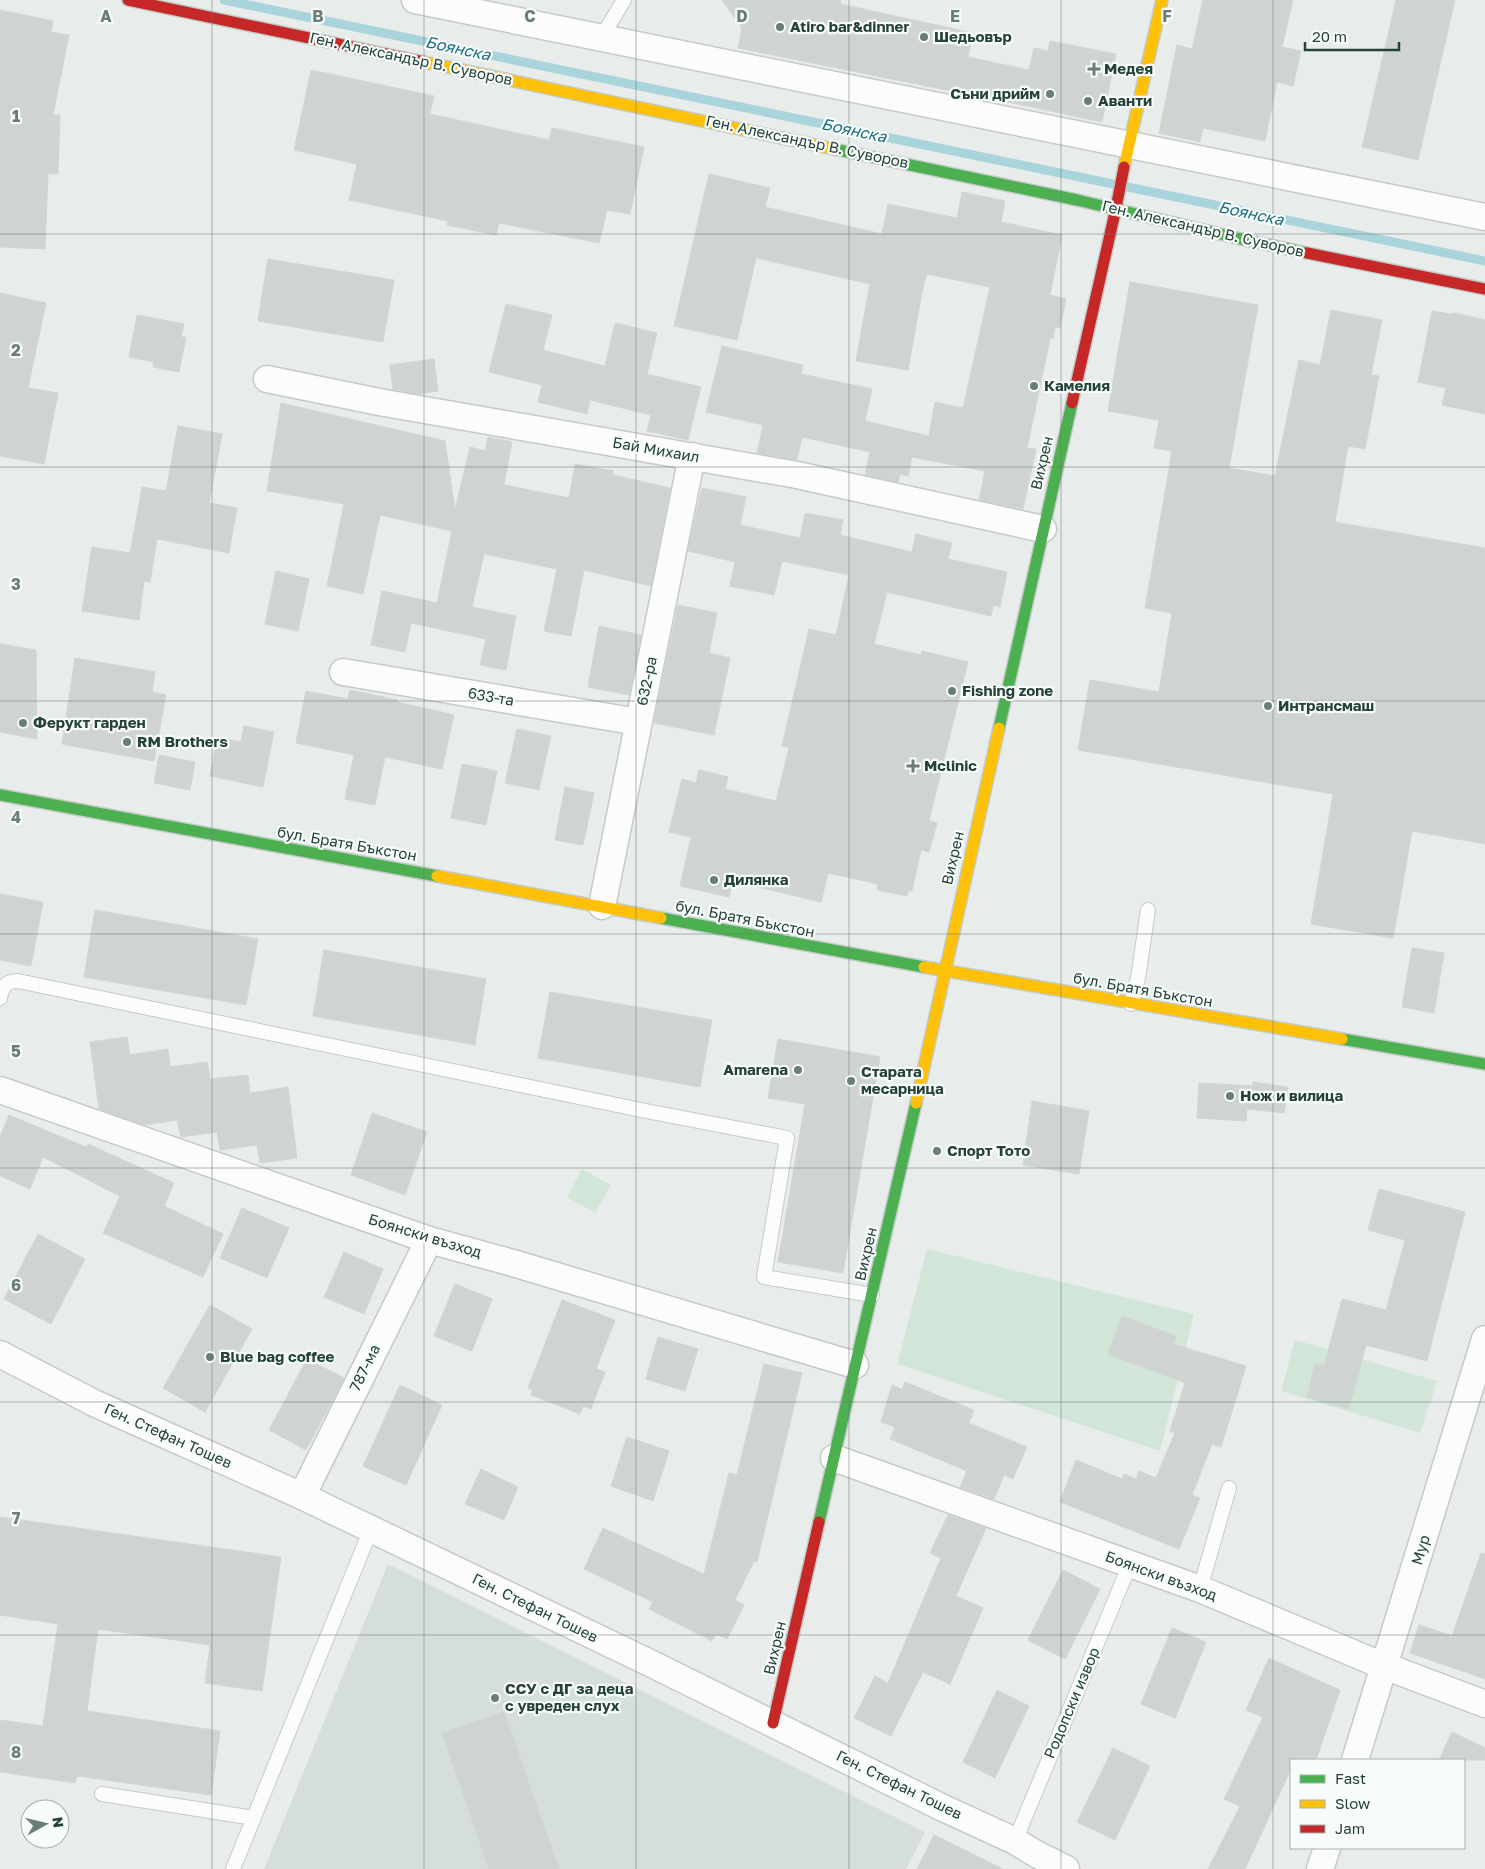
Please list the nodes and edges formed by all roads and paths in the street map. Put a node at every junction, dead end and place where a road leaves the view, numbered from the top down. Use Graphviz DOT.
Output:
graph roads {
  1 [pos="128,0"];
  2 [pos="416,0"];
  3 [pos="624,0"];
  4 [pos="1162,0"];
  5 [pos="601,38"];
  6 [pos="1128,143"];
  7 [pos="1116,208"];
  8 [pos="1485,217"];
  9 [pos="1485,289"];
  10 [pos="268,378"];
  11 [pos="692,456"];
  12 [pos="1043,529"];
  13 [pos="343,672"];
  14 [pos="638,722"];
  15 [pos="0,795"];
  16 [pos="602,906"];
  17 [pos="1148,910"];
  18 [pos="945,971"];
  19 [pos="0,998"];
  20 [pos="1131,1004"];
  21 [pos="1485,1064"];
  22 [pos="0,1090"];
  23 [pos="429,1240"];
  24 [pos="872,1295"];
  25 [pos="1485,1339"];
  26 [pos="0,1354"];
  27 [pos="855,1365"];
  28 [pos="834,1458"];
  29 [pos="1229,1488"];
  30 [pos="302,1496"];
  31 [pos="371,1529"];
  32 [pos="1130,1564"];
  33 [pos="1200,1589"];
  34 [pos="1385,1666"];
  35 [pos="1485,1704"];
  36 [pos="773,1723"];
  37 [pos="1355,1759"];
  38 [pos="102,1794"];
  39 [pos="254,1818"];
  40 [pos="1015,1841"];
  41 [pos="1326,1849"];
  42 [pos="233,1869"];
  43 [pos="1066,1869"];
  44 [pos="1320,1869"];
  1 -- 7 [label="street, Ген. Александър В. Суворов"];
  2 -- 5 [label="street"];
  3 -- 5 [label="lane"];
  4 -- 6 [label="street, Вихрен"];
  5 -- 6 [label="street"];
  6 -- 7 [label="street, Вихрен"];
  6 -- 8 [label="street"];
  7 -- 9 [label="street, Ген. Александър В. Суворов"];
  7 -- 12 [label="street, Вихрен"];
  10 -- 11 [label="street, Бай Михаил"];
  11 -- 12 [label="street, Бай Михаил"];
  11 -- 14 [label="street, 632-ра"];
  12 -- 18 [label="street, Вихрен"];
  13 -- 14 [label="street, 633-та"];
  14 -- 16 [label="street, 632-ра"];
  15 -- 16 [label="street, бул. Братя Бъкстон"];
  16 -- 18 [label="street, бул. Братя Бъкстон"];
  17 -- 20 [label="lane"];
  18 -- 20 [label="street, бул. Братя Бъкстон"];
  18 -- 24 [label="street, Вихрен"];
  19 -- 24 [label="lane"];
  20 -- 21 [label="street, бул. Братя Бъкстон"];
  22 -- 23 [label="street, Боянски възход"];
  23 -- 27 [label="street, Боянски възход"];
  23 -- 30 [label="street, 787-ма"];
  24 -- 27 [label="street, Вихрен"];
  25 -- 34 [label="street, Мур"];
  26 -- 30 [label="street, Ген. Стефан Тошев"];
  27 -- 28 [label="street, Вихрен"];
  28 -- 32 [label="street, Боянски възход"];
  28 -- 36 [label="street, Вихрен"];
  29 -- 33 [label="lane"];
  30 -- 31 [label="street, Ген. Стефан Тошев"];
  31 -- 36 [label="street, Ген. Стефан Тошев"];
  31 -- 39 [label="lane"];
  32 -- 33 [label="street, Боянски възход"];
  32 -- 40 [label="lane, Родопски извор"];
  33 -- 34 [label="street, Боянски възход"];
  34 -- 35 [label="street, Боянски възход"];
  34 -- 37 [label="street, Мур"];
  36 -- 40 [label="street, Ген. Стефан Тошев"];
  38 -- 39 [label="lane"];
  39 -- 42 [label="lane"];
  40 -- 43 [label="street, Ген. Стефан Тошев"];
  41 -- 44 [label="street"];
}
